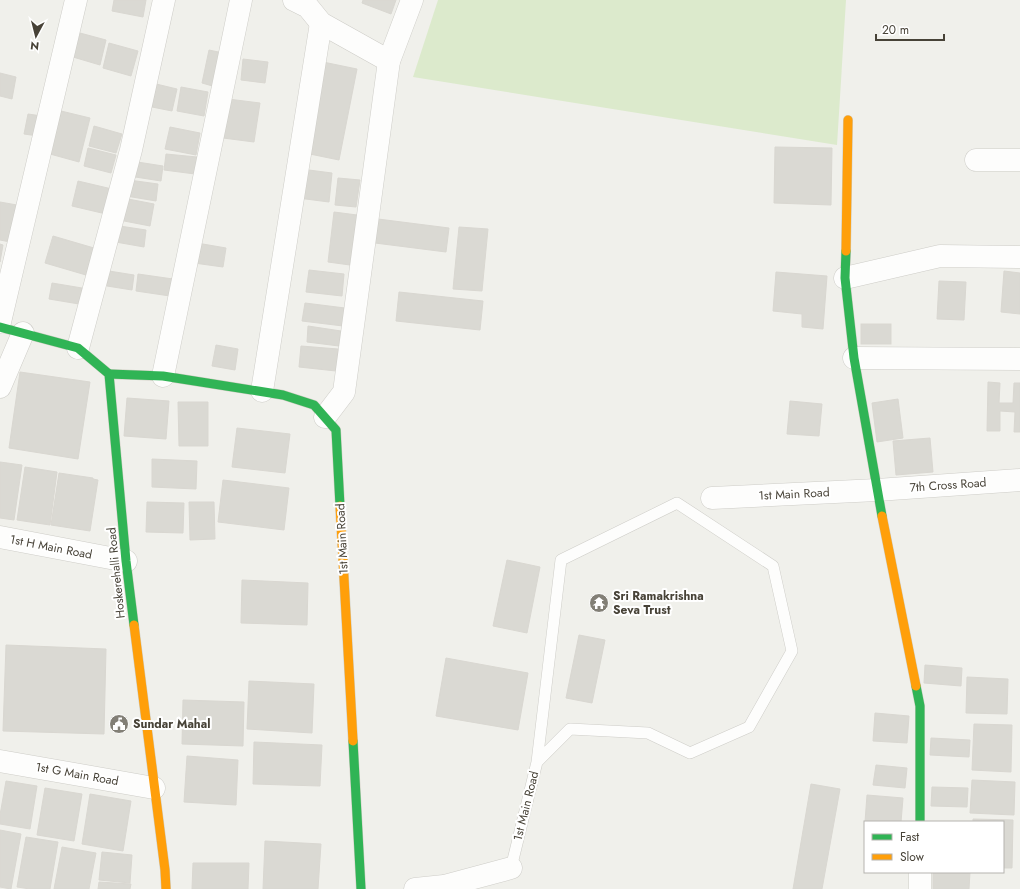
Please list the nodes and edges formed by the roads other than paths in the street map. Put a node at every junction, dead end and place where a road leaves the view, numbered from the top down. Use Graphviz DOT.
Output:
graph roads {
  1 [pos="76,0"];
  2 [pos="164,0"];
  3 [pos="241,0"];
  4 [pos="412,0"];
  5 [pos="309,7"];
  6 [pos="389,60"];
  7 [pos="848,120"];
  8 [pos="976,160"];
  9 [pos="1020,160"];
  10 [pos="1020,257"];
  11 [pos="845,278"];
  12 [pos="0,322"];
  13 [pos="0,327"];
  14 [pos="23,333"];
  15 [pos="78,348"];
  16 [pos="854,358"];
  17 [pos="1020,359"];
  18 [pos="109,374"];
  19 [pos="163,376"];
  20 [pos="0,388"];
  21 [pos="262,391"];
  22 [pos="325,417"];
  23 [pos="1020,480"];
  24 [pos="877,490"];
  25 [pos="712,498"];
  26 [pos="0,543"];
  27 [pos="126,561"];
  28 [pos="0,760"];
  29 [pos="537,762"];
  30 [pos="154,788"];
  31 [pos="920,821"];
  32 [pos="511,868"];
  33 [pos="920,873"];
  34 [pos="444,887"];
  35 [pos="166,889"];
  36 [pos="361,889"];
  37 [pos="414,889"];
  38 [pos="920,889"];
  1 -- 12 [label="street"];
  2 -- 15 [label="street"];
  3 -- 19 [label="street"];
  4 -- 6 [label="street"];
  5 -- 6 [label="street"];
  5 -- 21 [label="street"];
  6 -- 22 [label="street"];
  7 -- 11 [label="street"];
  8 -- 9 [label="street"];
  10 -- 11 [label="street"];
  11 -- 16 [label="street"];
  13 -- 14 [label="street"];
  14 -- 15 [label="street"];
  14 -- 20 [label="street"];
  15 -- 18 [label="street"];
  16 -- 17 [label="street"];
  16 -- 24 [label="street"];
  18 -- 19 [label="street, 1st Main Road"];
  18 -- 27 [label="street, Hoskerehalli Road"];
  19 -- 21 [label="street, 1st Main Road"];
  21 -- 22 [label="street, 1st Main Road"];
  22 -- 36 [label="street, 1st Main Road"];
  23 -- 24 [label="street, 7th Cross Road"];
  24 -- 25 [label="street, 1st Main Road"];
  24 -- 31 [label="street"];
  26 -- 27 [label="street, 1st H Main Road"];
  27 -- 30 [label="street, Hoskerehalli Road"];
  28 -- 30 [label="street, 1st G Main Road"];
  29 -- 29 [label="lane, 1st Main Road"];
  29 -- 32 [label="lane, 1st Main Road"];
  30 -- 35 [label="street, Hoskerehalli Road"];
  32 -- 34 [label="street, 1st Main Road"];
  33 -- 38 [label="street"];
  34 -- 37 [label="street, 1st Main Road"];
}
